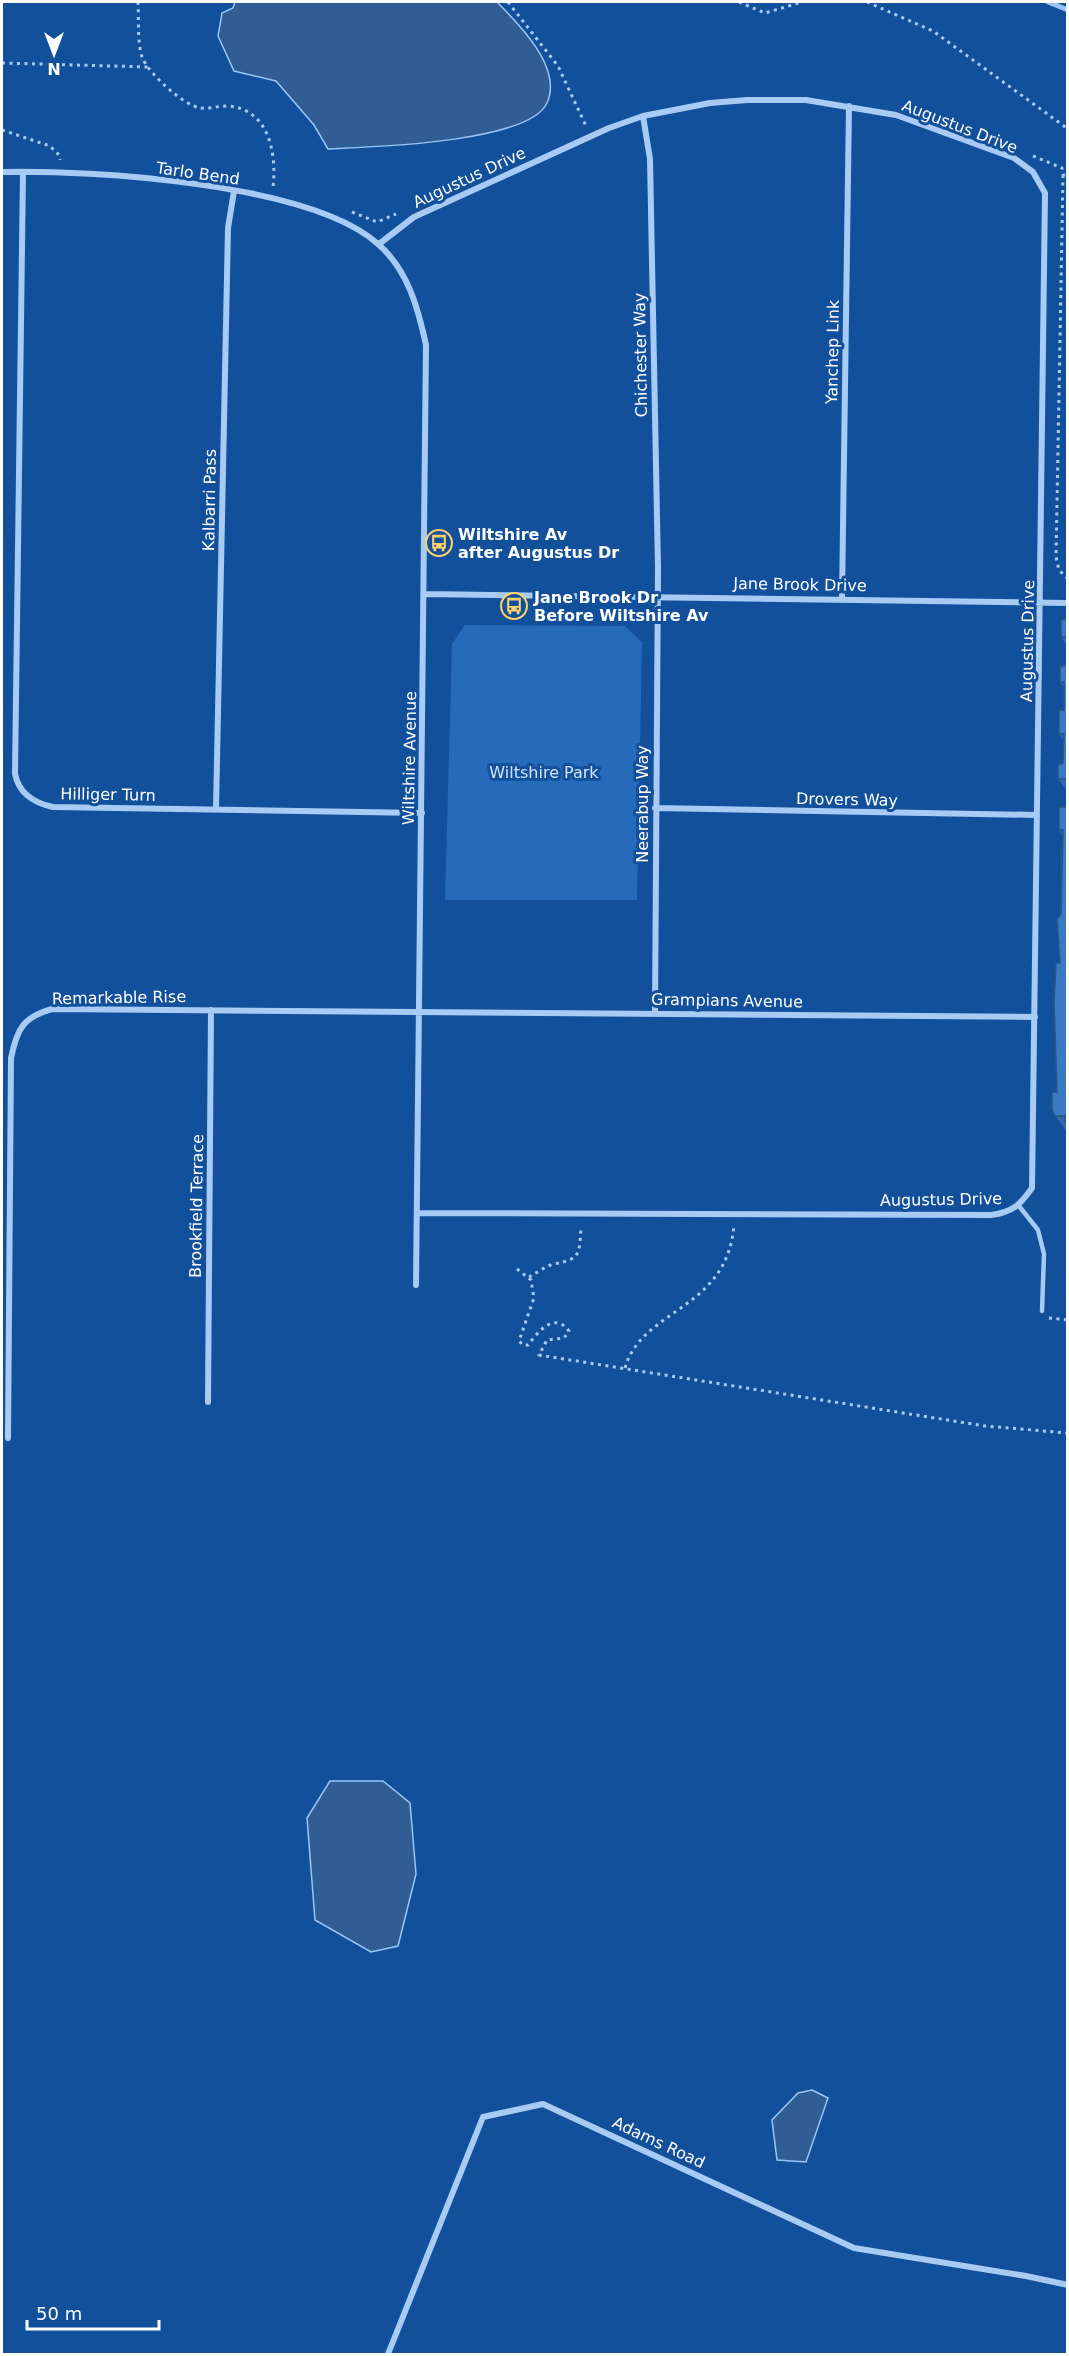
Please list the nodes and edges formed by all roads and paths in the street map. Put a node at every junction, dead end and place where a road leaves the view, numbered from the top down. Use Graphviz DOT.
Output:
graph roads {
  1 [pos="138,2"];
  2 [pos="508,2"];
  3 [pos="740,2"];
  4 [pos="802,2"];
  5 [pos="867,2"];
  6 [pos="2,63"];
  7 [pos="148,67"];
  8 [pos="849,106"];
  9 [pos="643,116"];
  10 [pos="586,126"];
  11 [pos="1068,129"];
  12 [pos="2,130"];
  13 [pos="60,160"];
  14 [pos="2,172"];
  15 [pos="23,172"];
  16 [pos="1063,175"];
  17 [pos="273,188"];
  18 [pos="234,191"];
  19 [pos="379,244"];
  20 [pos="1068,579"];
  21 [pos="425,594"];
  22 [pos="658,595"];
  23 [pos="842,598"];
  24 [pos="1041,602"];
  25 [pos="1068,603"];
  26 [pos="655,808"];
  27 [pos="216,809"];
  28 [pos="422,813"];
  29 [pos="1037,815"];
  30 [pos="211,1010"];
  31 [pos="420,1011"];
  32 [pos="655,1012"];
  33 [pos="1035,1017"];
  34 [pos="1019,1206"];
  35 [pos="417,1213"];
  36 [pos="734,1222"];
  37 [pos="581,1228"];
  38 [pos="517,1269"];
  39 [pos="529,1277"];
  40 [pos="416,1285"];
  41 [pos="1044,1312"];
  42 [pos="1068,1320"];
  43 [pos="625,1368"];
  44 [pos="208,1402"];
  45 [pos="1068,1433"];
  46 [pos="8,1438"];
  47 [pos="1068,2285"];
  48 [pos="388,2355"];
  1 -- 7 [label="path"];
  2 -- 10 [label="path"];
  3 -- 4 [label="path"];
  5 -- 11 [label="path"];
  6 -- 7 [label="path"];
  7 -- 17 [label="path"];
  8 -- 9 [label="street, Augustus Drive"];
  8 -- 23 [label="street, Yanchep Link"];
  8 -- 24 [label="street, Augustus Drive"];
  9 -- 19 [label="street, Augustus Drive"];
  9 -- 22 [label="street, Chichester Way"];
  12 -- 13 [label="path"];
  14 -- 15 [label="street, Tarlo Bend"];
  15 -- 18 [label="street, Tarlo Bend"];
  15 -- 27 [label="street, Hilliger Turn"];
  16 -- 20 [label="path"];
  18 -- 19 [label="street, Tarlo Bend"];
  18 -- 27 [label="street, Kalbarri Pass"];
  19 -- 21 [label="street, Wiltshire Avenue"];
  21 -- 22 [label="street, Jane Brook Drive"];
  21 -- 28 [label="street, Wiltshire Avenue"];
  22 -- 23 [label="street, Jane Brook Drive"];
  22 -- 26 [label="street, Neerabup Way"];
  23 -- 24 [label="street, Jane Brook Drive"];
  24 -- 25 [label="street, Jane Brook Drive"];
  24 -- 29 [label="street, Augustus Drive"];
  26 -- 29 [label="street, Drovers Way"];
  26 -- 32 [label="street, Neerabup Way"];
  27 -- 28 [label="street, Hilliger Turn"];
  28 -- 31 [label="street, Wiltshire Avenue"];
  29 -- 33 [label="street, Augustus Drive"];
  30 -- 31 [label="street, Remarkable Rise"];
  30 -- 44 [label="street, Brookfield Terrace"];
  30 -- 46 [label="street, Remarkable Rise"];
  31 -- 32 [label="street, Grampians Avenue"];
  31 -- 35 [label="street, Wiltshire Avenue"];
  32 -- 33 [label="street, Grampians Avenue"];
  33 -- 34 [label="street, Augustus Drive"];
  34 -- 35 [label="street, Augustus Drive"];
  34 -- 41 [label="lane"];
  35 -- 40 [label="street, Wiltshire Avenue"];
  36 -- 43 [label="path"];
  37 -- 39 [label="path"];
  38 -- 39 [label="path"];
  39 -- 43 [label="path"];
  41 -- 42 [label="path"];
  43 -- 45 [label="path"];
  47 -- 48 [label="street, Adams Road"];
}
